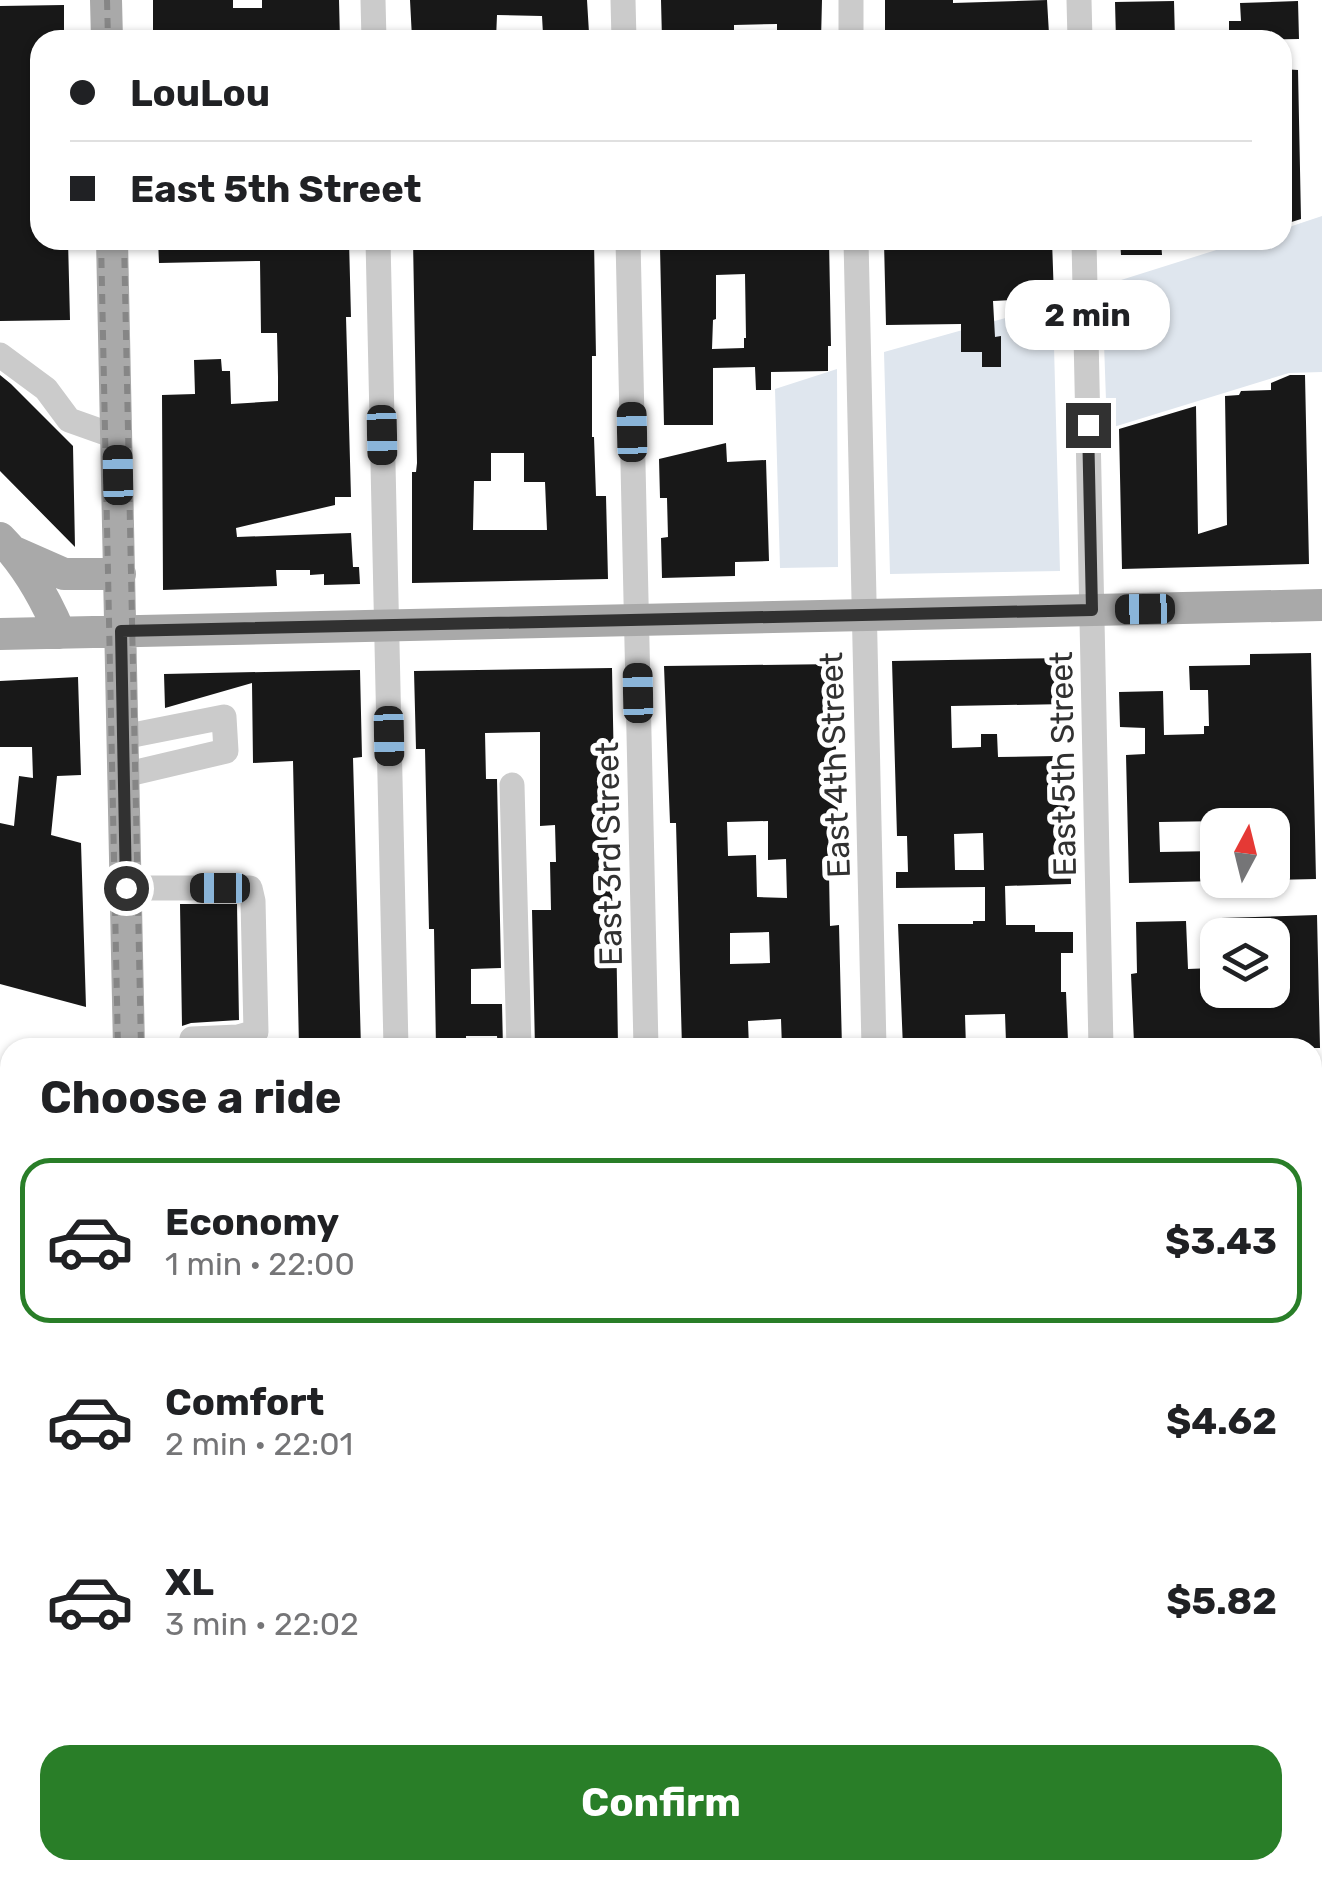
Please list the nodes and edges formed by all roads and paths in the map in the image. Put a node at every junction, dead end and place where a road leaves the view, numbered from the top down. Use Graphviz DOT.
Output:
graph roads {
  1 [pos="106,0"];
  2 [pos="373,0"];
  3 [pos="623,0"];
  4 [pos="851,0"];
  5 [pos="1079,0"];
  6 [pos="107,30"];
  7 [pos="374,30"];
  8 [pos="624,30"];
  9 [pos="852,30"];
  10 [pos="1080,30"];
  11 [pos="112,250"];
  12 [pos="378,250"];
  13 [pos="628,250"];
  14 [pos="856,250"];
  15 [pos="1084,250"];
  16 [pos="0,356"];
  17 [pos="117,437"];
  18 [pos="7,545"];
  19 [pos="120,574"];
  20 [pos="1322,606"];
  21 [pos="1092,610"];
  22 [pos="863,616"];
  23 [pos="636,620"];
  24 [pos="386,626"];
  25 [pos="121,631"];
  26 [pos="60,633"];
  27 [pos="0,634"];
  28 [pos="123,737"];
  29 [pos="124,775"];
  30 [pos="512,786"];
  31 [pos="126,888"];
  32 [pos="129,1038"];
  33 [pos="215,1038"];
  34 [pos="396,1038"];
  35 [pos="518,1038"];
  36 [pos="646,1038"];
  37 [pos="874,1038"];
  38 [pos="1101,1038"];
  1 -- 6 [label="main road"];
  2 -- 7 [label="street"];
  3 -- 8 [label="street"];
  4 -- 9 [label="street"];
  5 -- 10 [label="street"];
  11 -- 17 [label="main road"];
  12 -- 24 [label="street"];
  13 -- 23 [label="street, East 3rd Street"];
  14 -- 22 [label="street, East 4th Street"];
  15 -- 21 [label="street, East 5th Street"];
  16 -- 17 [label="street"];
  17 -- 19 [label="main road"];
  18 -- 19 [label="main road"];
  18 -- 26 [label="main road"];
  19 -- 25 [label="main road"];
  20 -- 21 [label="main road"];
  21 -- 22 [label="main road"];
  21 -- 38 [label="street, East 5th Street"];
  22 -- 23 [label="main road"];
  22 -- 37 [label="street, East 4th Street"];
  23 -- 24 [label="main road"];
  23 -- 36 [label="street, East 3rd Street"];
  24 -- 25 [label="main road"];
  24 -- 34 [label="street"];
  25 -- 26 [label="main road"];
  25 -- 28 [label="main road"];
  26 -- 27 [label="main road"];
  28 -- 29 [label="main road"];
  28 -- 29 [label="street"];
  29 -- 31 [label="main road"];
  30 -- 35 [label="street"];
  31 -- 32 [label="main road"];
  31 -- 33 [label="street"];
}
